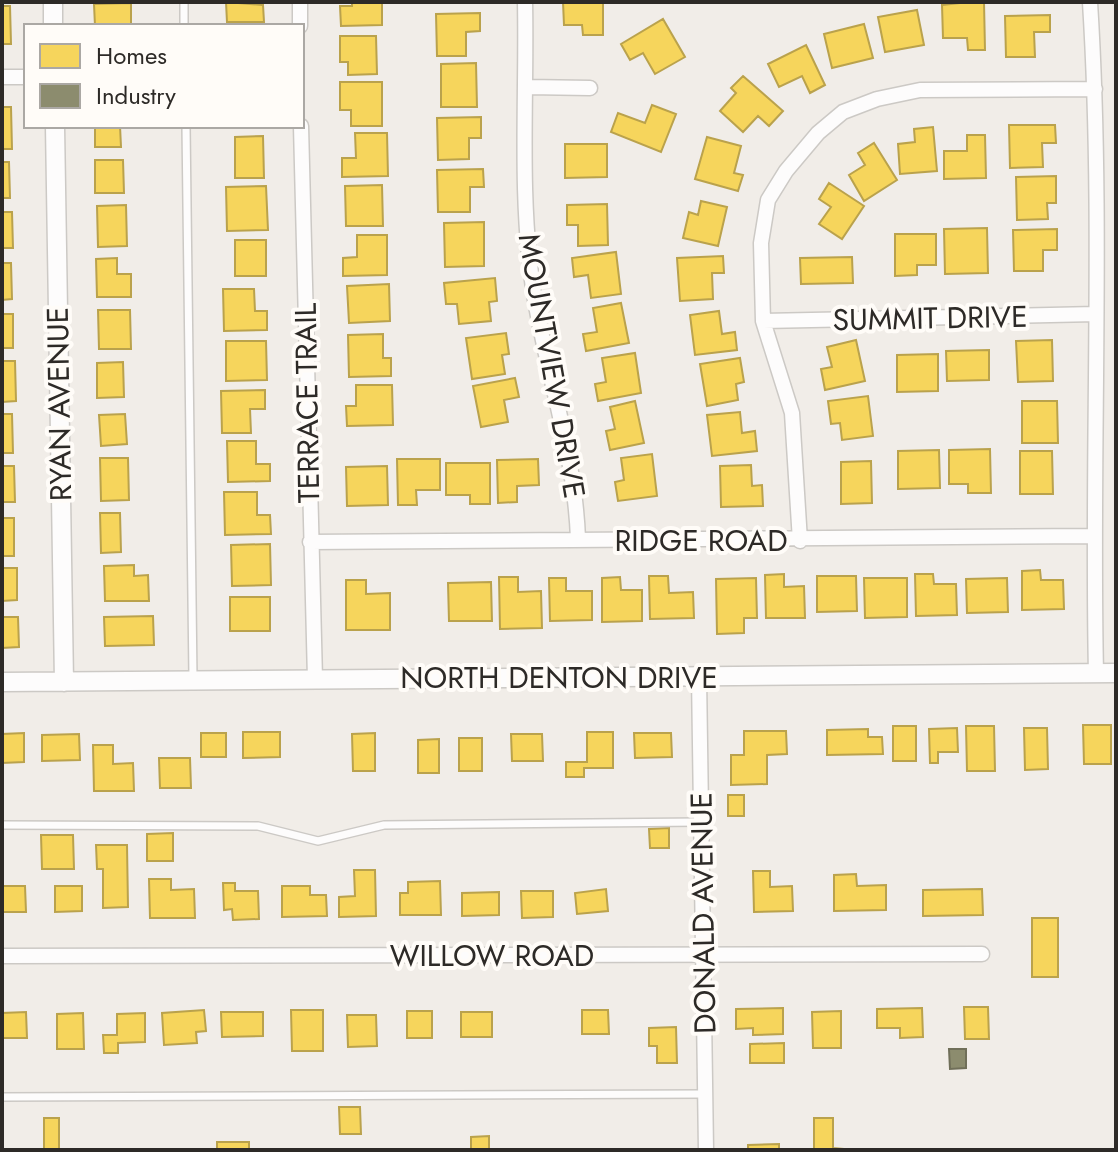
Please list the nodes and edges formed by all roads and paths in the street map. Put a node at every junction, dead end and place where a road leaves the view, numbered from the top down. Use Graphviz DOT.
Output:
graph roads {
  1 [pos="53,2"];
  2 [pos="184,2"];
  3 [pos="300,2"];
  4 [pos="525,2"];
  5 [pos="1090,2"];
  6 [pos="53,24"];
  7 [pos="184,24"];
  8 [pos="300,24"];
  9 [pos="2,77"];
  10 [pos="24,77"];
  11 [pos="528,87"];
  12 [pos="590,88"];
  13 [pos="1095,89"];
  14 [pos="55,128"];
  15 [pos="186,128"];
  16 [pos="301,128"];
  17 [pos="1096,314"];
  18 [pos="763,321"];
  19 [pos="1093,536"];
  20 [pos="578,539"];
  21 [pos="800,541"];
  22 [pos="310,542"];
  23 [pos="1096,673"];
  24 [pos="1116,673"];
  25 [pos="699,676"];
  26 [pos="315,679"];
  27 [pos="193,681"];
  28 [pos="2,682"];
  29 [pos="64,682"];
  30 [pos="701,822"];
  31 [pos="2,825"];
  32 [pos="982,954"];
  33 [pos="703,955"];
  34 [pos="2,956"];
  35 [pos="705,1094"];
  36 [pos="2,1097"];
  37 [pos="706,1150"];
  1 -- 6 [label="street"];
  2 -- 7 [label="lane"];
  3 -- 8 [label="street"];
  4 -- 11 [label="street, MOUNTVIEW DRIVE"];
  5 -- 13 [label="street"];
  9 -- 10 [label="street"];
  11 -- 12 [label="street"];
  11 -- 20 [label="street, MOUNTVIEW DRIVE"];
  13 -- 17 [label="street"];
  13 -- 18 [label="street"];
  14 -- 29 [label="street, RYAN AVENUE"];
  15 -- 27 [label="lane"];
  16 -- 22 [label="street, TERRACE TRAIL"];
  17 -- 18 [label="street, SUMMIT DRIVE"];
  17 -- 19 [label="street"];
  18 -- 21 [label="street"];
  19 -- 21 [label="street, RIDGE ROAD"];
  19 -- 23 [label="street"];
  20 -- 21 [label="street, RIDGE ROAD"];
  20 -- 22 [label="street, RIDGE ROAD"];
  22 -- 26 [label="street, TERRACE TRAIL"];
  23 -- 24 [label="street, NORTH DENTON DRIVE"];
  23 -- 25 [label="street, NORTH DENTON DRIVE"];
  25 -- 26 [label="street, NORTH DENTON DRIVE"];
  25 -- 30 [label="street, DONALD AVENUE"];
  26 -- 27 [label="street, NORTH DENTON DRIVE"];
  27 -- 29 [label="street, NORTH DENTON DRIVE"];
  28 -- 29 [label="street, NORTH DENTON DRIVE"];
  30 -- 31 [label="lane"];
  30 -- 33 [label="street, DONALD AVENUE"];
  32 -- 33 [label="street, WILLOW ROAD"];
  33 -- 34 [label="street, WILLOW ROAD"];
  33 -- 35 [label="street, DONALD AVENUE"];
  35 -- 36 [label="lane"];
  35 -- 37 [label="street, DONALD AVENUE"];
}
